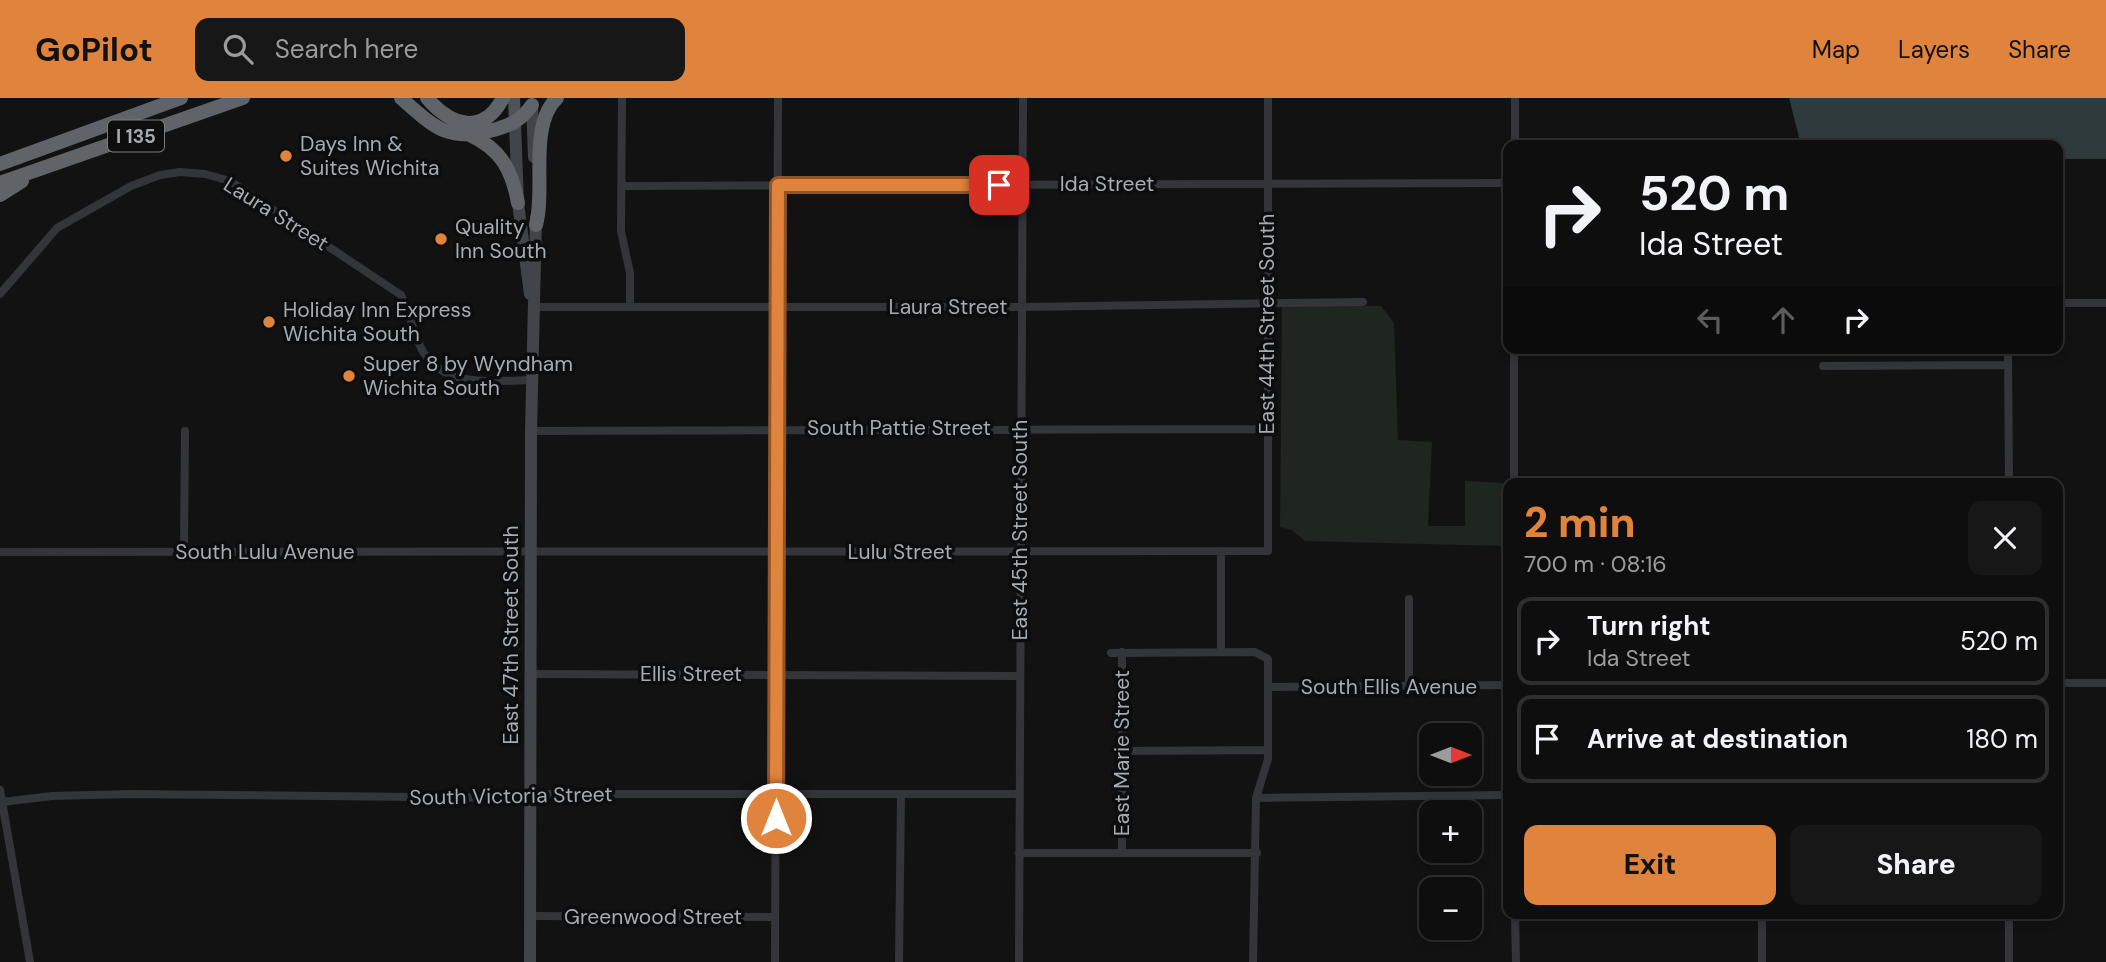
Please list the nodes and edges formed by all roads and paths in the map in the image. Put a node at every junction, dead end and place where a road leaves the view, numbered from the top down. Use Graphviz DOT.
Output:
graph roads {
  1 [pos="181,98"];
  2 [pos="248,98"];
  3 [pos="401,98"];
  4 [pos="427,98"];
  5 [pos="503,98"];
  6 [pos="514,98"];
  7 [pos="557,98"];
  8 [pos="622,98"];
  9 [pos="778,98"];
  10 [pos="1023,98"];
  11 [pos="1268,98"];
  12 [pos="1515,98"];
  13 [pos="237,100"];
  14 [pos="532,101"];
  15 [pos="515,124"];
  16 [pos="470,135"];
  17 [pos="1515,140"];
  18 [pos="0,164"];
  19 [pos="41,170"];
  20 [pos="0,183"];
  21 [pos="1266,183"];
  22 [pos="1503,183"];
  23 [pos="778,185"];
  24 [pos="1023,185"];
  25 [pos="622,186"];
  26 [pos="0,195"];
  27 [pos="518,203"];
  28 [pos="536,225"];
  29 [pos="0,294"];
  30 [pos="1363,302"];
  31 [pos="1266,303"];
  32 [pos="2063,303"];
  33 [pos="2106,303"];
  34 [pos="777,306"];
  35 [pos="533,307"];
  36 [pos="631,307"];
  37 [pos="1022,307"];
  38 [pos="1514,354"];
  39 [pos="2008,354"];
  40 [pos="2008,365"];
  41 [pos="1823,366"];
  42 [pos="532,380"];
  43 [pos="1021,428"];
  44 [pos="776,429"];
  45 [pos="1268,429"];
  46 [pos="531,430"];
  47 [pos="185,431"];
  48 [pos="1514,478"];
  49 [pos="2009,478"];
  50 [pos="1221,551"];
  51 [pos="1268,551"];
  52 [pos="0,552"];
  53 [pos="184,552"];
  54 [pos="531,552"];
  55 [pos="776,552"];
  56 [pos="1020,552"];
  57 [pos="1409,599"];
  58 [pos="1122,652"];
  59 [pos="1221,652"];
  60 [pos="1111,653"];
  61 [pos="531,674"];
  62 [pos="776,674"];
  63 [pos="1020,676"];
  64 [pos="2106,682"];
  65 [pos="2063,683"];
  66 [pos="1503,685"];
  67 [pos="1269,687"];
  68 [pos="1409,687"];
  69 [pos="1268,750"];
  70 [pos="1122,751"];
  71 [pos="0,790"];
  72 [pos="776,794"];
  73 [pos="901,794"];
  74 [pos="1019,794"];
  75 [pos="1503,794"];
  76 [pos="530,796"];
  77 [pos="1256,798"];
  78 [pos="2,802"];
  79 [pos="1019,853"];
  80 [pos="1122,853"];
  81 [pos="1257,853"];
  82 [pos="530,916"];
  83 [pos="775,917"];
  84 [pos="1516,919"];
  85 [pos="1762,919"];
  86 [pos="2009,919"];
  87 [pos="30,962"];
  88 [pos="530,962"];
  89 [pos="775,962"];
  90 [pos="899,962"];
  91 [pos="1019,962"];
  92 [pos="1253,962"];
  93 [pos="1516,962"];
  94 [pos="1762,962"];
  95 [pos="2009,962"];
  1 -- 18 [label="highway, I 135"];
  2 -- 13 [label="highway"];
  3 -- 16 [label="highway"];
  4 -- 5 [label="highway"];
  6 -- 15 [label="main road, East 47th Street South"];
  7 -- 28 [label="highway"];
  8 -- 25 [label="street"];
  9 -- 23 [label="street"];
  10 -- 24 [label="street, East 45th Street South"];
  11 -- 21 [label="street, East 44th Street South"];
  12 -- 17 [label="street"];
  13 -- 19 [label="highway, I 135"];
  14 -- 15 [label="highway"];
  14 -- 28 [label="main road, East 47th Street South"];
  15 -- 16 [label="highway"];
  15 -- 27 [label="main road, East 47th Street South"];
  16 -- 27 [label="highway"];
  19 -- 20 [label="highway"];
  19 -- 26 [label="highway"];
  21 -- 22 [label="street, Ida Street"];
  21 -- 24 [label="street, Ida Street"];
  21 -- 31 [label="street, East 44th Street South"];
  23 -- 24 [label="street, Ida Street"];
  23 -- 25 [label="street, Ida Street"];
  23 -- 34 [label="street"];
  24 -- 37 [label="street, East 45th Street South"];
  25 -- 36 [label="street"];
  27 -- 35 [label="main road, East 47th Street South"];
  28 -- 35 [label="main road, East 47th Street South"];
  29 -- 42 [label="street, Laura Street"];
  30 -- 31 [label="street, Laura Street"];
  31 -- 37 [label="street, Laura Street"];
  31 -- 45 [label="street, East 44th Street South"];
  32 -- 33 [label="street"];
  34 -- 36 [label="street, Laura Street"];
  34 -- 37 [label="street, Laura Street"];
  34 -- 44 [label="street"];
  35 -- 36 [label="street, Laura Street"];
  35 -- 42 [label="main road, East 47th Street South"];
  37 -- 43 [label="street, East 45th Street South"];
  38 -- 48 [label="street"];
  39 -- 40 [label="street"];
  40 -- 41 [label="street"];
  40 -- 49 [label="street"];
  42 -- 46 [label="main road, East 47th Street South"];
  43 -- 44 [label="street, South Pattie Street"];
  43 -- 45 [label="street, South Pattie Street"];
  43 -- 56 [label="street, East 45th Street South"];
  44 -- 46 [label="street, South Pattie Street"];
  44 -- 55 [label="street"];
  45 -- 51 [label="street, East 44th Street South"];
  46 -- 54 [label="main road, East 47th Street South"];
  47 -- 53 [label="street"];
  50 -- 51 [label="street, Lulu Street"];
  50 -- 56 [label="street, Lulu Street"];
  50 -- 59 [label="street"];
  52 -- 53 [label="street, South Lulu Avenue"];
  53 -- 54 [label="street, South Lulu Avenue"];
  54 -- 55 [label="street, Lulu Street"];
  54 -- 61 [label="main road, East 47th Street South"];
  55 -- 56 [label="street, Lulu Street"];
  55 -- 62 [label="street"];
  56 -- 63 [label="street, East 45th Street South"];
  57 -- 68 [label="street"];
  58 -- 59 [label="street"];
  58 -- 60 [label="street"];
  58 -- 70 [label="street, East Marie Street"];
  59 -- 67 [label="street"];
  61 -- 62 [label="street, Ellis Street"];
  61 -- 76 [label="main road, East 47th Street South"];
  62 -- 63 [label="street, Ellis Street"];
  62 -- 72 [label="street"];
  63 -- 74 [label="street, East 45th Street South"];
  64 -- 65 [label="street"];
  66 -- 68 [label="street, South Ellis Avenue"];
  67 -- 68 [label="street, South Ellis Avenue"];
  67 -- 69 [label="street"];
  69 -- 70 [label="street"];
  69 -- 77 [label="street"];
  70 -- 80 [label="street, East Marie Street"];
  71 -- 78 [label="street"];
  72 -- 73 [label="street, South Victoria Street"];
  72 -- 76 [label="street, South Victoria Street"];
  72 -- 83 [label="street"];
  73 -- 74 [label="street, South Victoria Street"];
  73 -- 90 [label="street"];
  74 -- 79 [label="street, East 45th Street South"];
  75 -- 77 [label="street"];
  76 -- 78 [label="street, South Victoria Street"];
  76 -- 82 [label="main road, East 47th Street South"];
  77 -- 81 [label="street"];
  78 -- 87 [label="street"];
  79 -- 80 [label="street"];
  79 -- 91 [label="street, East 45th Street South"];
  80 -- 81 [label="street"];
  81 -- 92 [label="street"];
  82 -- 83 [label="street, Greenwood Street"];
  82 -- 88 [label="main road, East 47th Street South"];
  83 -- 89 [label="street"];
  84 -- 93 [label="street"];
  85 -- 94 [label="street"];
  86 -- 95 [label="street"];
}
